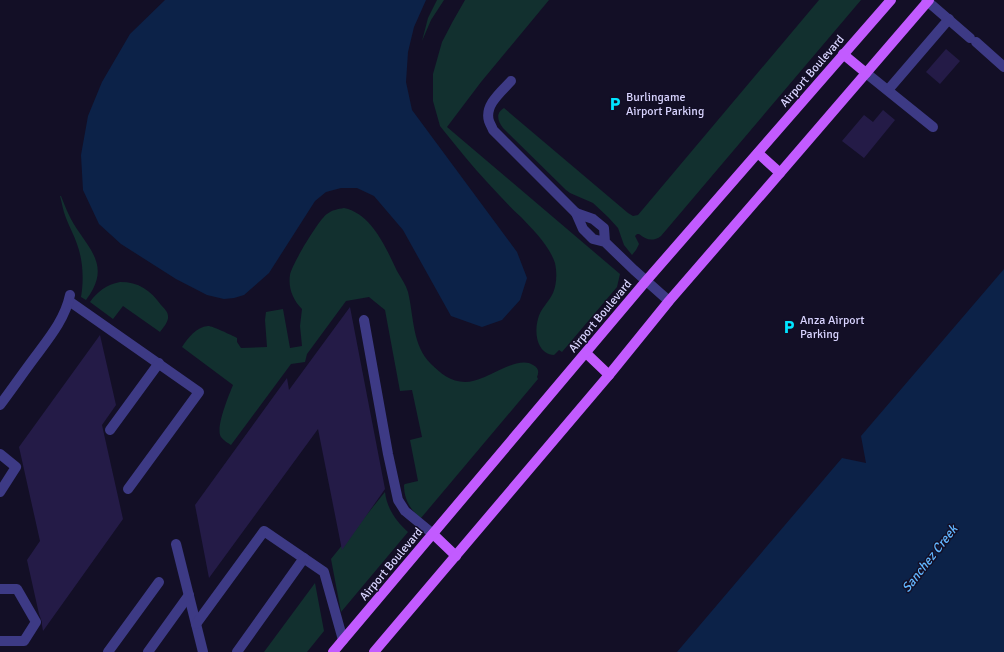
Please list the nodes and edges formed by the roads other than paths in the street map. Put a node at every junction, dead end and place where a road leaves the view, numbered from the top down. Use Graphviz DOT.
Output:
graph roads {
  1 [pos="891,0"];
  2 [pos="928,0"];
  3 [pos="949,19"];
  4 [pos="843,54"];
  5 [pos="1004,66"];
  6 [pos="866,73"];
  7 [pos="511,81"];
  8 [pos="888,90"];
  9 [pos="932,127"];
  10 [pos="758,152"];
  11 [pos="780,173"];
  12 [pos="576,213"];
  13 [pos="605,242"];
  14 [pos="646,281"];
  15 [pos="669,301"];
  16 [pos="364,320"];
  17 [pos="586,353"];
  18 [pos="159,363"];
  19 [pos="609,375"];
  20 [pos="0,405"];
  21 [pos="110,430"];
  22 [pos="0,454"];
  23 [pos="128,489"];
  24 [pos="0,492"];
  25 [pos="433,534"];
  26 [pos="176,544"];
  27 [pos="456,556"];
  28 [pos="304,558"];
  29 [pos="159,582"];
  30 [pos="0,590"];
  31 [pos="189,595"];
  32 [pos="196,624"];
  33 [pos="343,640"];
  34 [pos="0,641"];
  35 [pos="108,652"];
  36 [pos="148,652"];
  37 [pos="203,652"];
  38 [pos="237,652"];
  39 [pos="333,652"];
  40 [pos="374,652"];
  1 -- 4 [label="main road, Airport Boulevard"];
  2 -- 3 [label="street"];
  2 -- 6 [label="main road"];
  3 -- 5 [label="street"];
  3 -- 8 [label="street"];
  4 -- 6 [label="main road"];
  4 -- 10 [label="main road, Airport Boulevard"];
  6 -- 8 [label="street"];
  6 -- 11 [label="main road"];
  7 -- 12 [label="street"];
  8 -- 9 [label="street"];
  10 -- 11 [label="main road"];
  10 -- 14 [label="main road, Airport Boulevard"];
  11 -- 15 [label="main road"];
  12 -- 13 [label="street"];
  12 -- 13 [label="street"];
  13 -- 14 [label="street"];
  14 -- 15 [label="street"];
  14 -- 17 [label="main road, Airport Boulevard"];
  15 -- 19 [label="main road"];
  16 -- 25 [label="street"];
  17 -- 19 [label="main road"];
  17 -- 25 [label="main road, Airport Boulevard"];
  18 -- 20 [label="street"];
  18 -- 21 [label="street"];
  18 -- 23 [label="street"];
  19 -- 27 [label="main road"];
  22 -- 24 [label="street"];
  25 -- 27 [label="main road"];
  25 -- 33 [label="main road, Airport Boulevard"];
  26 -- 31 [label="street"];
  27 -- 40 [label="main road"];
  28 -- 32 [label="street"];
  28 -- 33 [label="street"];
  28 -- 38 [label="street"];
  29 -- 35 [label="street"];
  30 -- 34 [label="street"];
  31 -- 32 [label="street"];
  31 -- 36 [label="street"];
  32 -- 37 [label="street"];
  33 -- 39 [label="main road, Airport Boulevard"];
}
